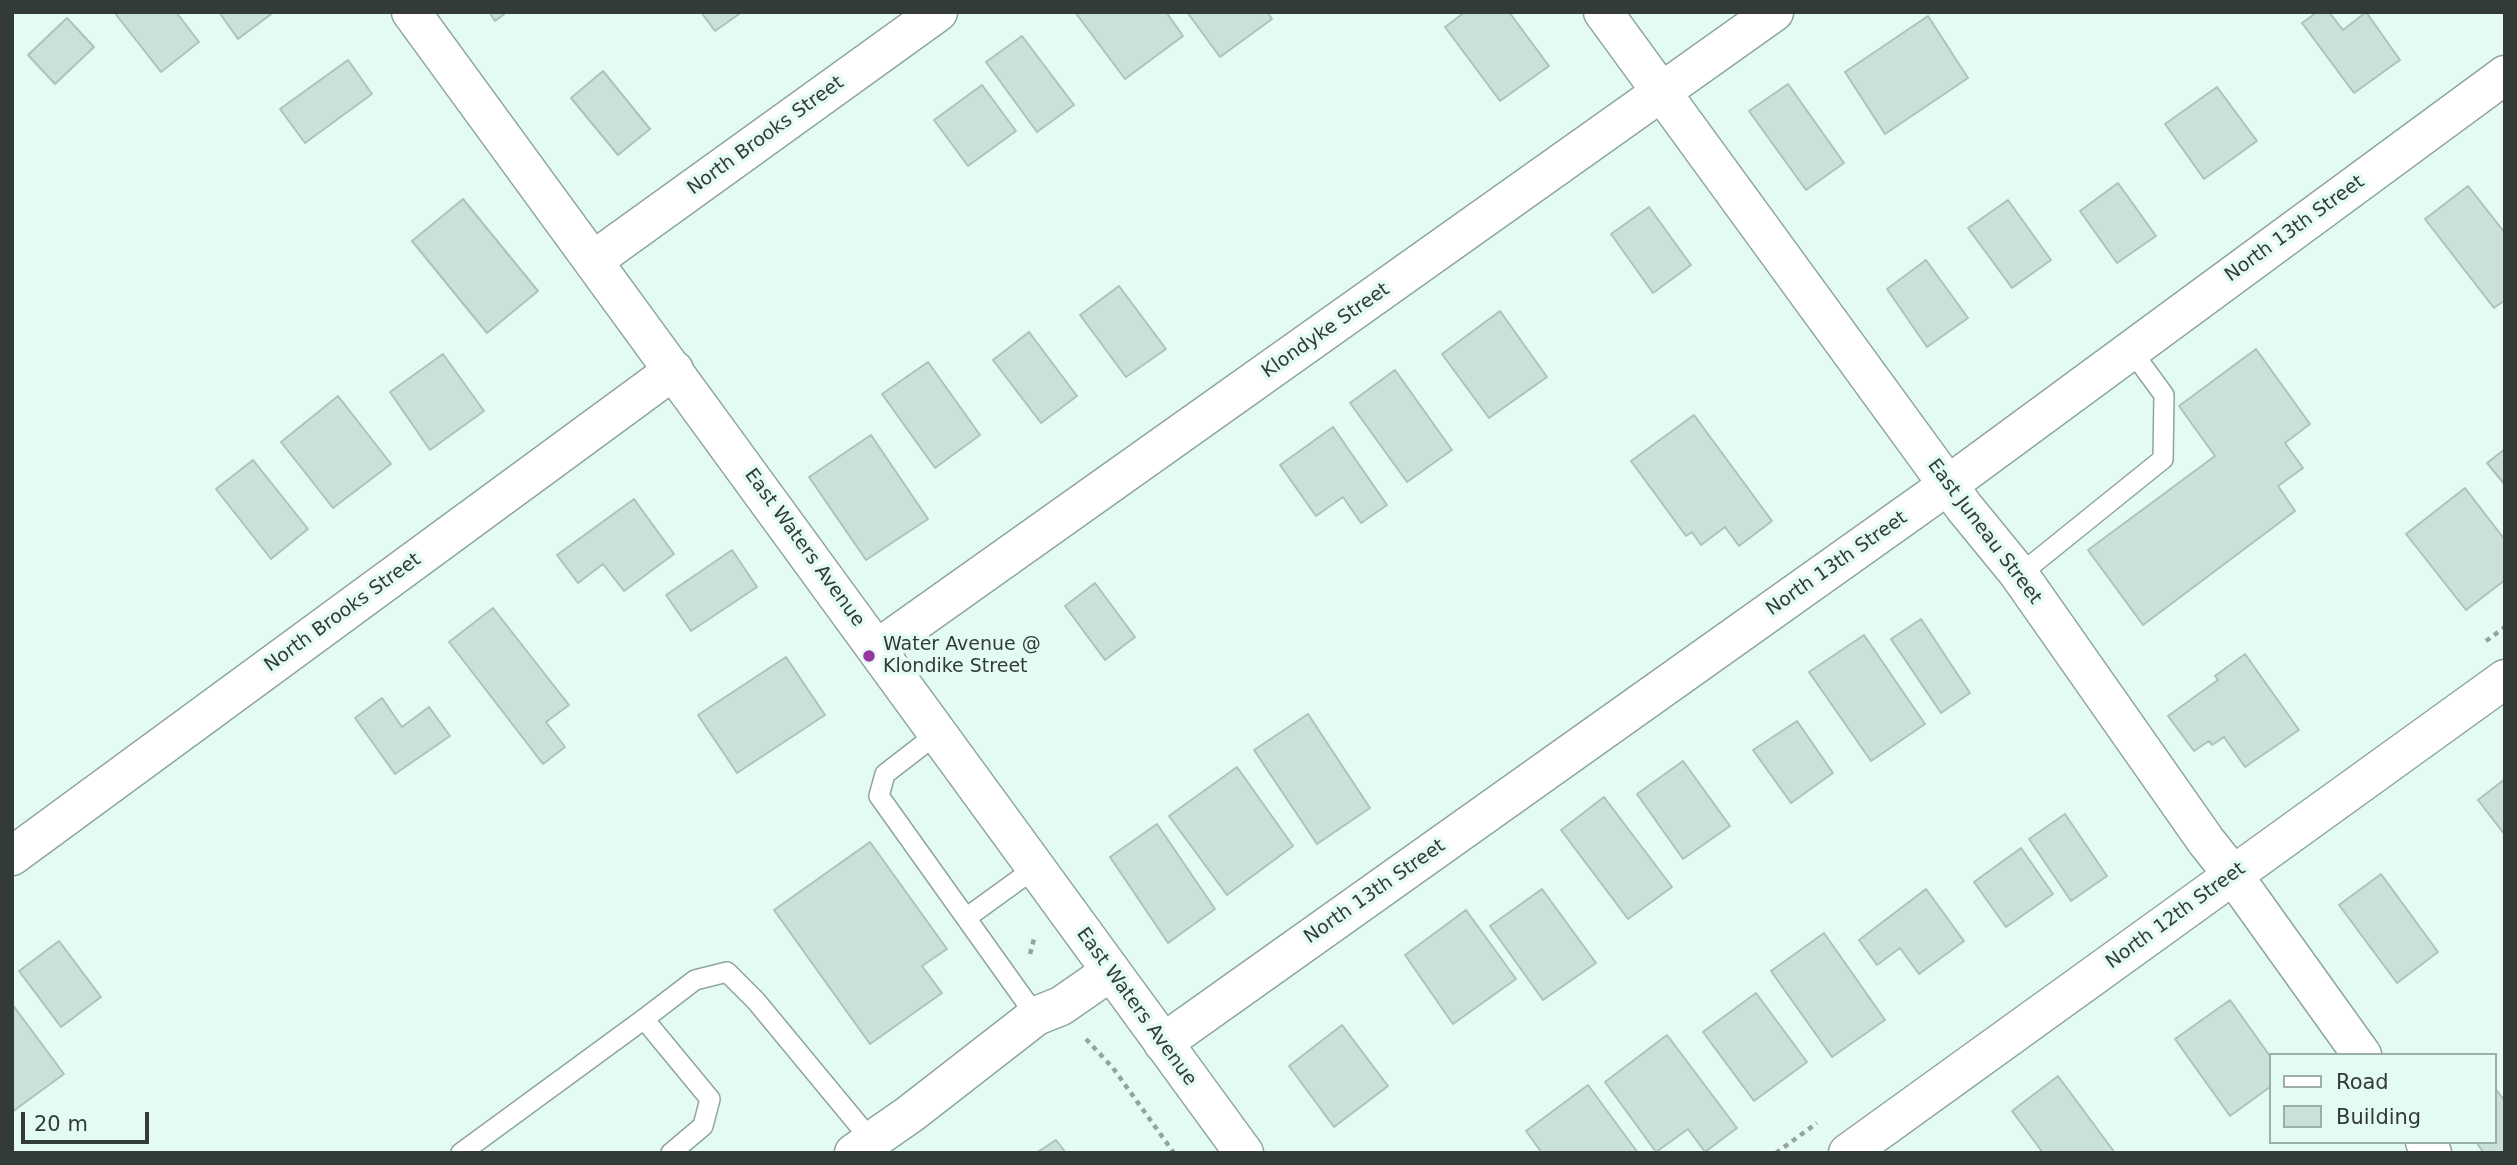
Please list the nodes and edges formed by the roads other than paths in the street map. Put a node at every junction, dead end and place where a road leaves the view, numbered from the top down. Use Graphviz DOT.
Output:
graph roads {
  1 [pos="411,12"];
  2 [pos="938,12"];
  3 [pos="1603,12"];
  4 [pos="1774,12"];
  5 [pos="2505,75"];
  6 [pos="1662,93"];
  7 [pos="594,260"];
  8 [pos="2131,350"];
  9 [pos="674,370"];
  10 [pos="1948,485"];
  11 [pos="2018,573"];
  12 [pos="877,649"];
  13 [pos="2505,679"];
  14 [pos="938,733"];
  15 [pos="12,856"];
  16 [pos="1035,868"];
  17 [pos="2233,875"];
  18 [pos="966,918"];
  19 [pos="1110,972"];
  20 [pos="1036,1016"];
  21 [pos="644,1019"];
  22 [pos="1163,1043"];
  23 [pos="2361,1053"];
  24 [pos="867,1149"];
  25 [pos="461,1153"];
  26 [pos="671,1153"];
  27 [pos="1244,1153"];
  28 [pos="1848,1153"];
  1 -- 7 [label="street, East Waters Avenue"];
  2 -- 7 [label="street, North Brooks Street"];
  3 -- 6 [label="street, East Juneau Street"];
  4 -- 6 [label="street, Klondyke Street"];
  5 -- 8 [label="street, North 13th Street"];
  6 -- 10 [label="street, East Juneau Street"];
  6 -- 12 [label="street, Klondyke Street"];
  7 -- 9 [label="street, East Waters Avenue"];
  8 -- 10 [label="street, North 13th Street"];
  8 -- 11 [label="lane"];
  9 -- 12 [label="street, East Waters Avenue"];
  9 -- 15 [label="street, North Brooks Street"];
  10 -- 11 [label="street, East Juneau Street"];
  10 -- 22 [label="street, North 13th Street"];
  11 -- 17 [label="street, East Juneau Street"];
  12 -- 14 [label="street, East Waters Avenue"];
  13 -- 17 [label="street, North 12th Street"];
  14 -- 16 [label="street, East Waters Avenue"];
  14 -- 18 [label="lane"];
  16 -- 18 [label="lane"];
  16 -- 19 [label="street, East Waters Avenue"];
  17 -- 23 [label="street, East Juneau Street"];
  17 -- 28 [label="street, North 12th Street"];
  18 -- 20 [label="lane"];
  19 -- 20 [label="street"];
  19 -- 22 [label="street, East Waters Avenue"];
  20 -- 24 [label="street"];
  21 -- 24 [label="lane"];
  21 -- 25 [label="lane"];
  21 -- 26 [label="lane"];
  22 -- 27 [label="street, East Waters Avenue"];
}
